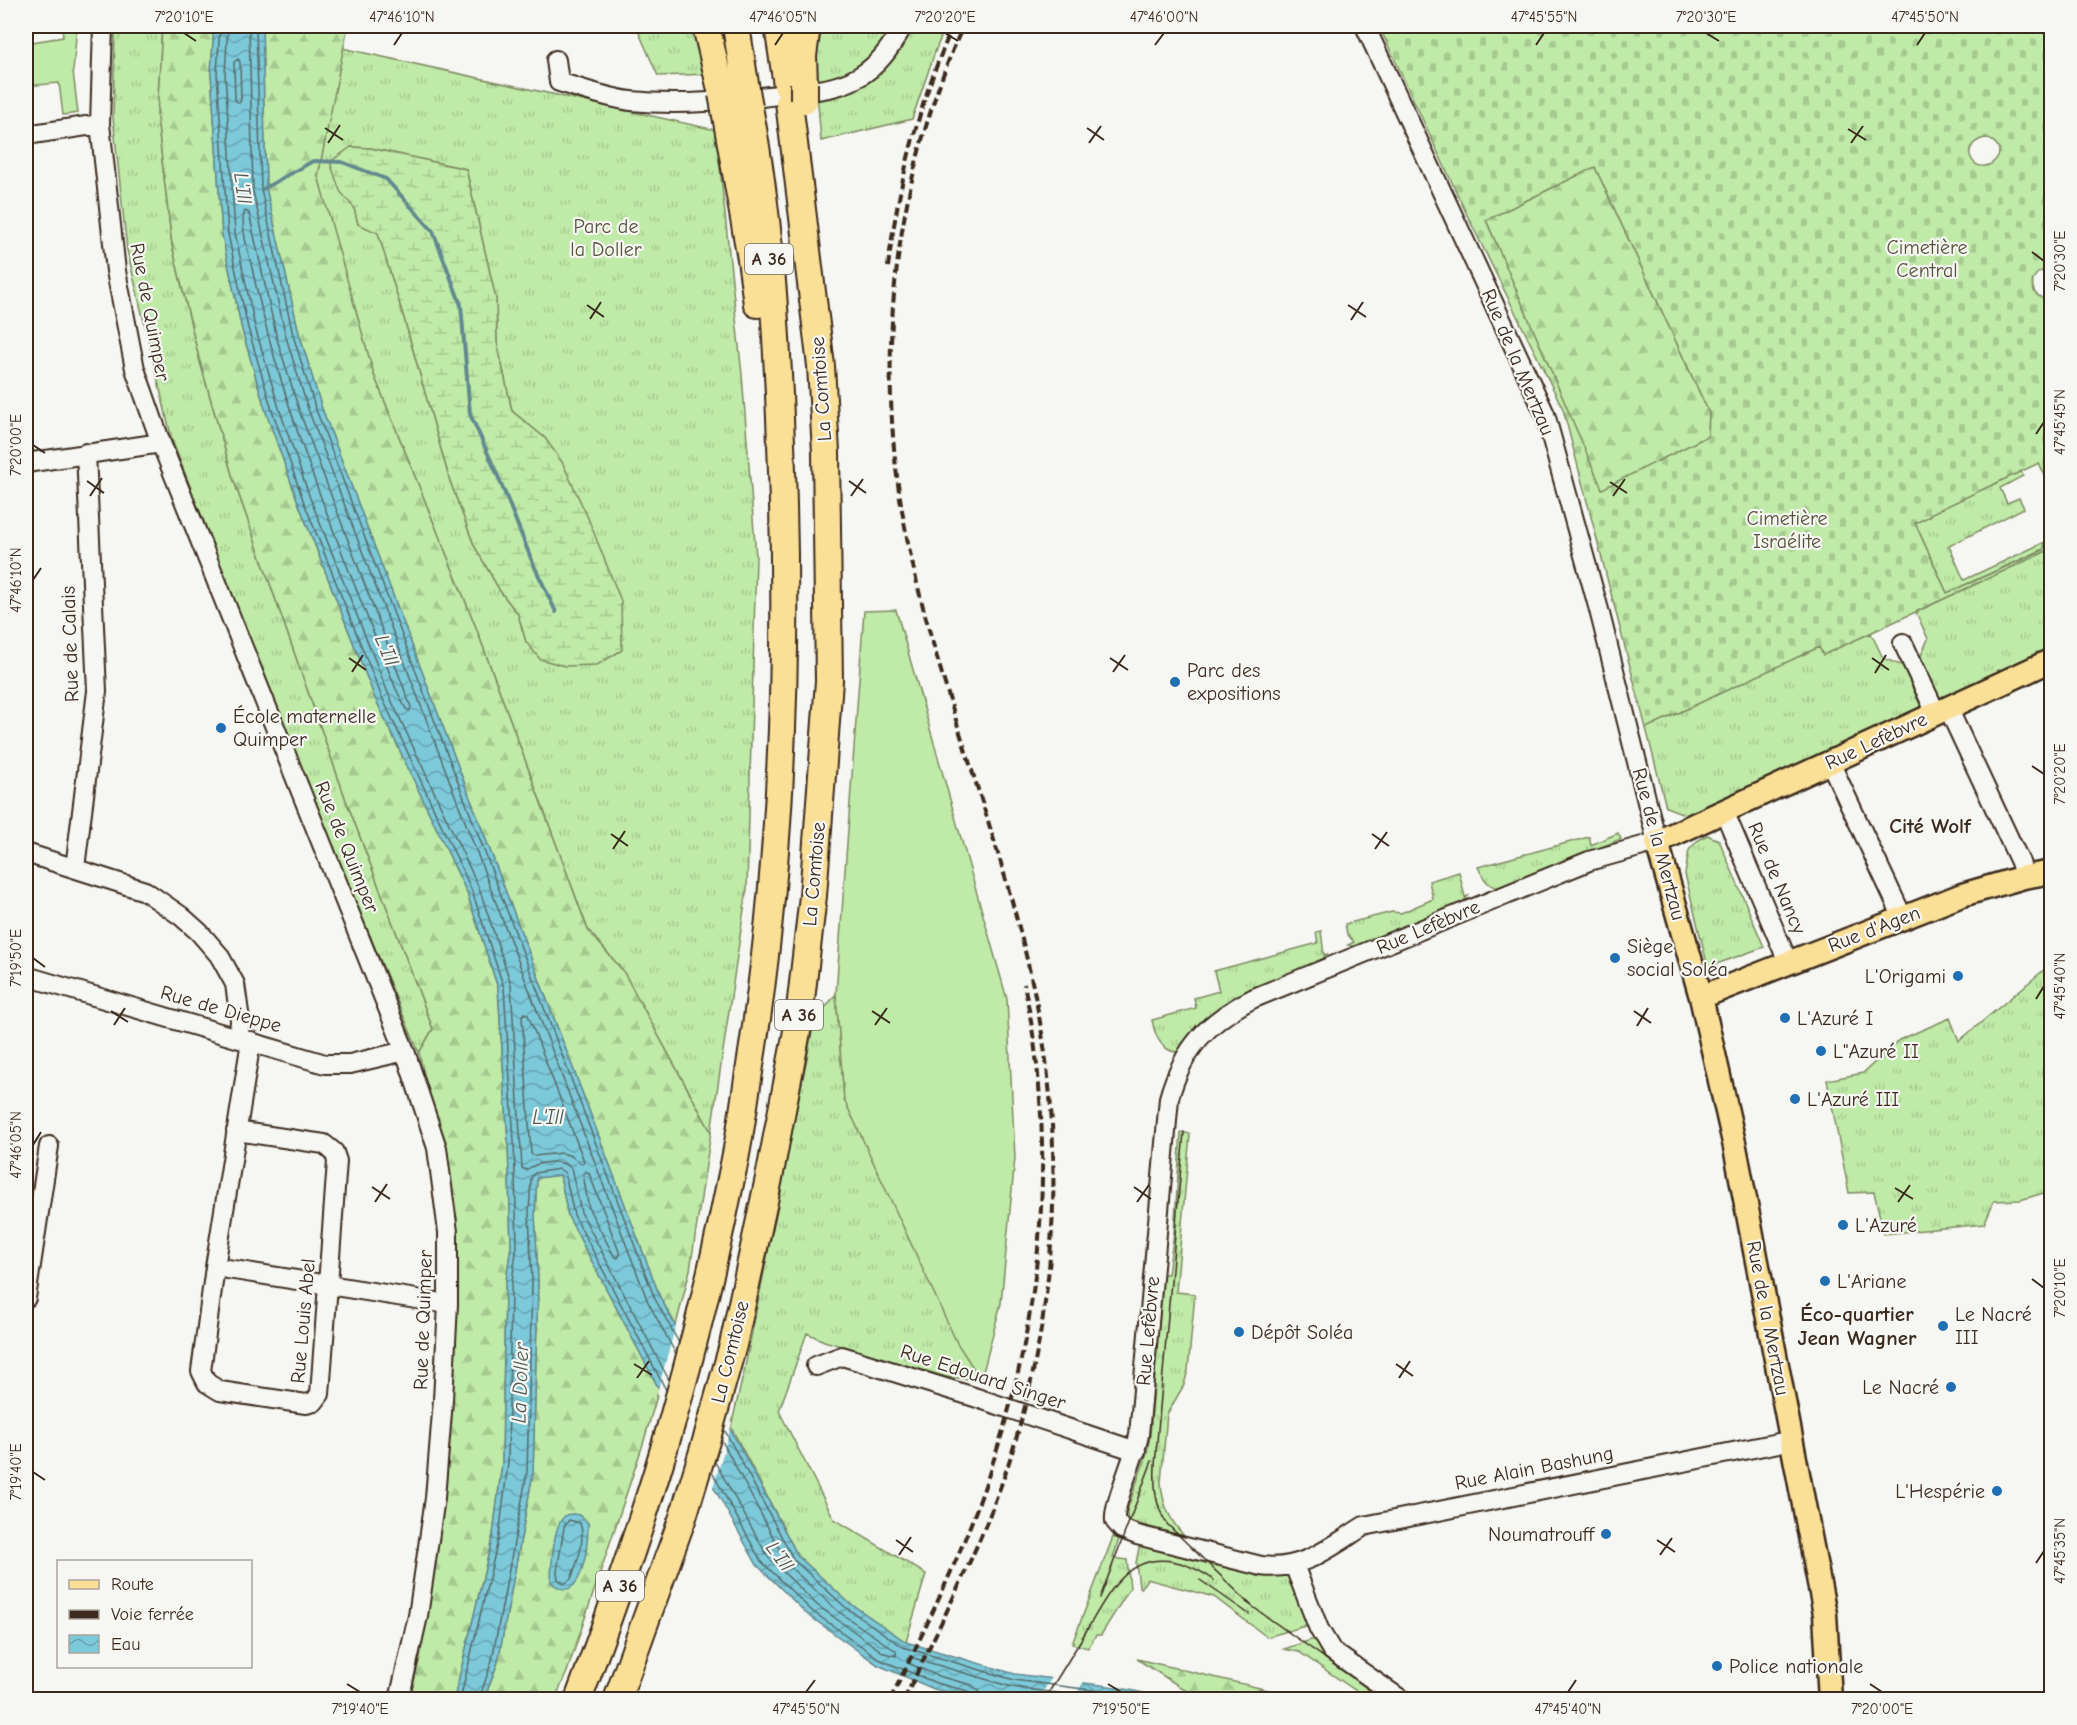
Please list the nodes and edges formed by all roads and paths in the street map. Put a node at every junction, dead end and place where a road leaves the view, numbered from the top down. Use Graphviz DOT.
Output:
graph roads {
  1 [pos="103,26"];
  2 [pos="706,26"];
  3 [pos="736,26"];
  4 [pos="778,26"];
  5 [pos="807,26"];
  6 [pos="903,26"];
  7 [pos="1365,26"];
  8 [pos="556,60"];
  9 [pos="796,92"];
  10 [pos="736,100"];
  11 [pos="100,124"];
  12 [pos="26,135"];
  13 [pos="161,443"];
  14 [pos="86,453"];
  15 [pos="26,463"];
  16 [pos="1903,643"];
  17 [pos="2052,660"];
  18 [pos="1942,710"];
  19 [pos="1830,762"];
  20 [pos="1724,811"];
  21 [pos="1658,842"];
  22 [pos="26,854"];
  23 [pos="75,868"];
  24 [pos="2052,872"];
  25 [pos="2024,877"];
  26 [pos="1903,918"];
  27 [pos="1788,962"];
  28 [pos="26,976"];
  29 [pos="1701,997"];
  30 [pos="245,1039"];
  31 [pos="405,1051"];
  32 [pos="236,1131"];
  33 [pos="49,1146"];
  34 [pos="29,1251"];
  35 [pos="215,1267"];
  36 [pos="329,1285"];
  37 [pos="26,1298"];
  38 [pos="447,1304"];
  39 [pos="816,1366"];
  40 [pos="1793,1440"];
  41 [pos="1136,1451"];
  42 [pos="1294,1565"];
  43 [pos="399,1700"];
  44 [pos="578,1700"];
  45 [pos="617,1700"];
  46 [pos="1401,1700"];
  47 [pos="1830,1700"];
  1 -- 11 [label="street, Rue de Quimper"];
  2 -- 10 [label="highway"];
  3 -- 10 [label="highway"];
  4 -- 9 [label="highway, La Comtoise / A 36"];
  5 -- 9 [label="highway"];
  6 -- 8 [label="street"];
  7 -- 21 [label="street, Rue de la Mertzau"];
  9 -- 45 [label="highway, La Comtoise / A 36"];
  10 -- 44 [label="highway, La Comtoise / A 36"];
  11 -- 12 [label="street"];
  11 -- 13 [label="street, Rue de Quimper"];
  13 -- 14 [label="street"];
  13 -- 31 [label="street, Rue de Quimper"];
  14 -- 15 [label="street"];
  14 -- 23 [label="street, Rue de Calais"];
  16 -- 18 [label="street"];
  17 -- 18 [label="main road, Rue Lefèbvre"];
  18 -- 19 [label="main road, Rue Lefèbvre"];
  18 -- 25 [label="street"];
  19 -- 20 [label="main road, Rue Lefèbvre"];
  19 -- 26 [label="street"];
  20 -- 21 [label="main road, Rue Lefèbvre"];
  20 -- 27 [label="street, Rue de Nancy"];
  21 -- 29 [label="main road, Rue de la Mertzau"];
  21 -- 41 [label="street, Rue Lefèbvre"];
  22 -- 23 [label="street"];
  23 -- 30 [label="street"];
  24 -- 25 [label="main road, Rue d'Agen"];
  25 -- 26 [label="main road, Rue d'Agen"];
  26 -- 27 [label="main road, Rue d'Agen"];
  27 -- 29 [label="main road, Rue d'Agen"];
  28 -- 30 [label="street, Rue de Dieppe"];
  29 -- 40 [label="main road, Rue de la Mertzau"];
  30 -- 31 [label="street, Rue de Dieppe"];
  30 -- 32 [label="street"];
  31 -- 38 [label="street, Rue de Quimper"];
  32 -- 35 [label="street"];
  32 -- 36 [label="street, Rue Louis Abel"];
  33 -- 34 [label="street"];
  34 -- 37 [label="street"];
  35 -- 36 [label="street"];
  35 -- 36 [label="street, Rue Louis Abel"];
  36 -- 38 [label="street"];
  38 -- 43 [label="street, Rue de Quimper"];
  39 -- 41 [label="street, Rue Edouard Singer"];
  40 -- 42 [label="street, Rue Alain Bashung"];
  40 -- 47 [label="main road, Rue de la Mertzau"];
  41 -- 42 [label="street, Rue Lefèbvre"];
  42 -- 46 [label="street"];
}
